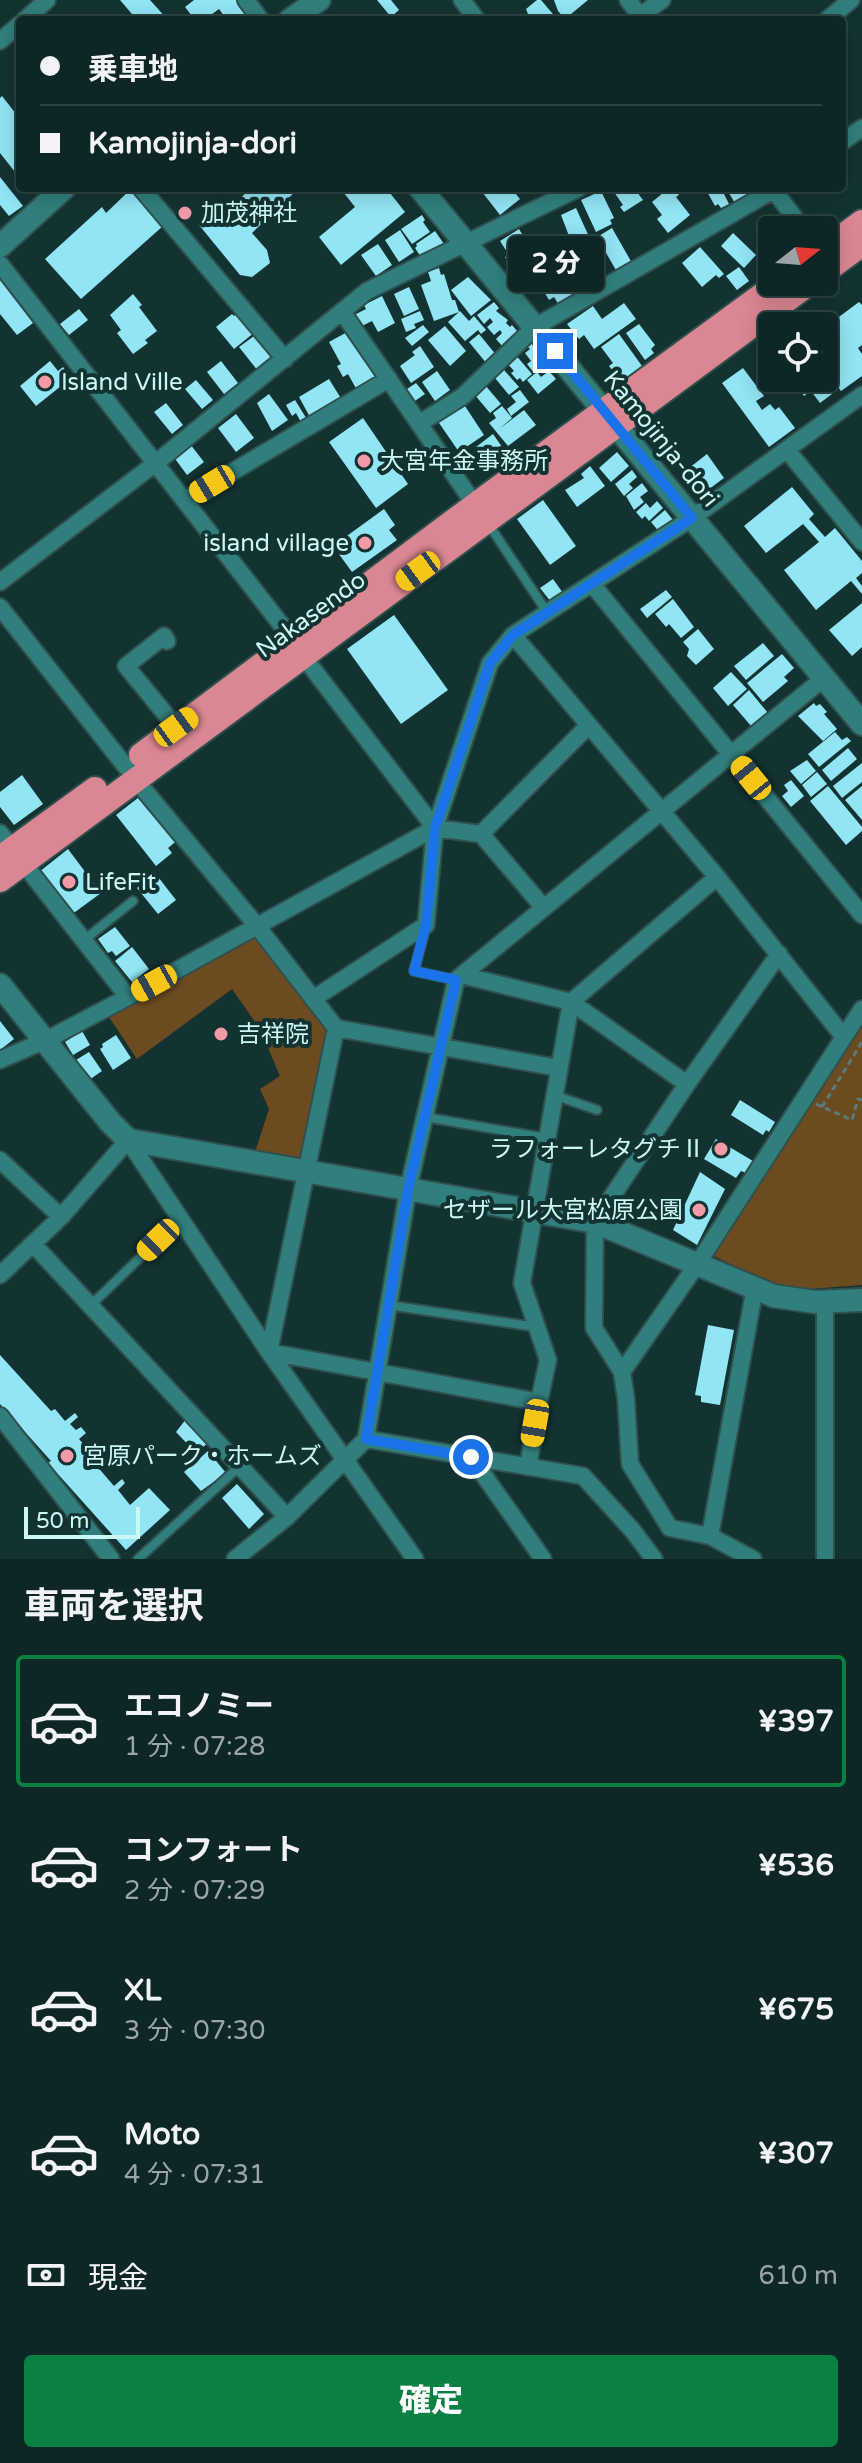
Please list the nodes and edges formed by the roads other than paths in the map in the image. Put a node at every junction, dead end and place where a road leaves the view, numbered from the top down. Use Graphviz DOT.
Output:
graph roads {
  1 [pos="47,0"];
  2 [pos="319,0"];
  3 [pos="628,0"];
  4 [pos="662,0"];
  5 [pos="851,0"];
  6 [pos="29,16"];
  7 [pos="296,16"];
  8 [pos="640,16"];
  9 [pos="644,16"];
  10 [pos="832,16"];
  11 [pos="16,27"];
  12 [pos="0,41"];
  13 [pos="60,192"];
  14 [pos="144,192"];
  15 [pos="423,192"];
  16 [pos="571,192"];
  17 [pos="769,192"];
  18 [pos="776,192"];
  19 [pos="794,216"];
  20 [pos="862,222"];
  21 [pos="838,240"];
  22 [pos="466,244"];
  23 [pos="862,244"];
  24 [pos="0,246"];
  25 [pos="838,262"];
  26 [pos="0,264"];
  27 [pos="762,296"];
  28 [pos="790,296"];
  29 [pos="343,313"];
  30 [pos="535,327"];
  31 [pos="285,359"];
  32 [pos="389,379"];
  33 [pos="862,395"];
  34 [pos="609,418"];
  35 [pos="420,423"];
  36 [pos="787,450"];
  37 [pos="157,462"];
  38 [pos="185,500"];
  39 [pos="481,513"];
  40 [pos="692,518"];
  41 [pos="862,542"];
  42 [pos="0,582"];
  43 [pos="592,584"];
  44 [pos="0,607"];
  45 [pos="547,612"];
  46 [pos="513,635"];
  47 [pos="167,641"];
  48 [pos="299,649"];
  49 [pos="824,678"];
  50 [pos="862,724"];
  51 [pos="589,725"];
  52 [pos="176,727"];
  53 [pos="732,755"];
  54 [pos="130,773"];
  55 [pos="662,810"];
  56 [pos="435,828"];
  57 [pos="481,834"];
  58 [pos="9,851"];
  59 [pos="717,877"];
  60 [pos="0,880"];
  61 [pos="133,901"];
  62 [pos="544,908"];
  63 [pos="862,915"];
  64 [pos="426,925"];
  65 [pos="257,926"];
  66 [pos="83,940"];
  67 [pos="779,954"];
  68 [pos="459,978"];
  69 [pos="0,985"];
  70 [pos="128,997"];
  71 [pos="313,999"];
  72 [pos="571,1002"];
  73 [pos="862,1009"];
  74 [pos="336,1028"];
  75 [pos="843,1036"];
  76 [pos="46,1040"];
  77 [pos="441,1046"];
  78 [pos="0,1060"];
  79 [pos="559,1068"];
  80 [pos="687,1084"];
  81 [pos="554,1095"];
  82 [pos="597,1110"];
  83 [pos="425,1117"];
  84 [pos="546,1138"];
  85 [pos="128,1140"];
  86 [pos="0,1160"];
  87 [pos="308,1173"];
  88 [pos="408,1190"];
  89 [pos="533,1212"];
  90 [pos="61,1217"];
  91 [pos="180,1218"];
  92 [pos="595,1222"];
  93 [pos="33,1244"];
  94 [pos="698,1263"];
  95 [pos="0,1275"];
  96 [pos="755,1287"];
  97 [pos="862,1300"];
  98 [pos="825,1302"];
  99 [pos="388,1305"];
  100 [pos="90,1306"];
  101 [pos="537,1328"];
  102 [pos="269,1352"];
  103 [pos="377,1372"];
  104 [pos="622,1372"];
  105 [pos="539,1402"];
  106 [pos="0,1416"];
  107 [pos="366,1439"];
  108 [pos="471,1457"];
  109 [pos="345,1459"];
  110 [pos="240,1466"];
  111 [pos="528,1467"];
  112 [pos="287,1517"];
  113 [pos="710,1536"];
  114 [pos="237,1558"];
  115 [pos="111,1559"];
  116 [pos="138,1559"];
  117 [pos="415,1559"];
  118 [pos="543,1559"];
  119 [pos="654,1559"];
  120 [pos="753,1559"];
  121 [pos="825,1559"];
  1 -- 6 [label="street"];
  2 -- 7 [label="street"];
  3 -- 8 [label="street"];
  4 -- 9 [label="street"];
  5 -- 10 [label="street"];
  11 -- 12 [label="street"];
  13 -- 24 [label="street"];
  14 -- 31 [label="street"];
  15 -- 22 [label="street, Kamojinja-dori"];
  16 -- 22 [label="street"];
  17 -- 30 [label="street"];
  18 -- 19 [label="street"];
  20 -- 21 [label="highway"];
  22 -- 29 [label="street"];
  22 -- 30 [label="street, Kamojinja-dori"];
  23 -- 25 [label="highway"];
  26 -- 37 [label="street"];
  27 -- 34 [label="highway, Nakasendo"];
  28 -- 34 [label="highway, Nakasendo"];
  29 -- 31 [label="street"];
  29 -- 32 [label="street"];
  30 -- 34 [label="street, Kamojinja-dori"];
  30 -- 35 [label="street"];
  31 -- 37 [label="street"];
  32 -- 35 [label="street"];
  32 -- 38 [label="street"];
  33 -- 36 [label="street"];
  34 -- 39 [label="highway, Nakasendo"];
  34 -- 40 [label="street, Kamojinja-dori"];
  35 -- 39 [label="street"];
  36 -- 40 [label="street"];
  36 -- 41 [label="street"];
  37 -- 38 [label="street"];
  37 -- 42 [label="street"];
  38 -- 48 [label="street"];
  39 -- 45 [label="lane"];
  39 -- 48 [label="highway, Nakasendo"];
  40 -- 43 [label="street"];
  40 -- 49 [label="street, Kamojinja-dori"];
  43 -- 45 [label="street"];
  43 -- 53 [label="street"];
  44 -- 54 [label="street"];
  45 -- 46 [label="street"];
  46 -- 51 [label="street"];
  46 -- 56 [label="street"];
  47 -- 52 [label="street"];
  48 -- 52 [label="highway, Nakasendo"];
  48 -- 54 [label="highway, Nakasendo"];
  48 -- 56 [label="street"];
  49 -- 50 [label="street, Kamojinja-dori"];
  49 -- 53 [label="street"];
  51 -- 55 [label="street"];
  51 -- 57 [label="street"];
  52 -- 54 [label="highway, Nakasendo"];
  53 -- 55 [label="street"];
  53 -- 63 [label="street"];
  54 -- 58 [label="highway, Nakasendo"];
  54 -- 65 [label="street"];
  55 -- 59 [label="street"];
  55 -- 62 [label="street"];
  56 -- 57 [label="street"];
  56 -- 64 [label="street"];
  56 -- 65 [label="street"];
  57 -- 62 [label="street"];
  58 -- 60 [label="highway, Nakasendo"];
  58 -- 66 [label="street"];
  59 -- 67 [label="street"];
  59 -- 72 [label="street"];
  61 -- 66 [label="lane"];
  62 -- 68 [label="street"];
  64 -- 68 [label="lane"];
  64 -- 71 [label="street"];
  65 -- 70 [label="street"];
  65 -- 71 [label="street"];
  66 -- 70 [label="street"];
  67 -- 75 [label="street"];
  67 -- 80 [label="street"];
  68 -- 72 [label="street"];
  68 -- 77 [label="street"];
  69 -- 76 [label="street"];
  70 -- 76 [label="street"];
  71 -- 74 [label="street"];
  72 -- 79 [label="street"];
  72 -- 80 [label="street"];
  73 -- 75 [label="street"];
  74 -- 77 [label="street"];
  74 -- 87 [label="street"];
  75 -- 94 [label="street"];
  76 -- 78 [label="street"];
  76 -- 85 [label="street"];
  77 -- 79 [label="street"];
  77 -- 83 [label="street"];
  79 -- 81 [label="street"];
  80 -- 92 [label="street"];
  81 -- 82 [label="lane"];
  81 -- 84 [label="street"];
  83 -- 84 [label="lane"];
  83 -- 88 [label="street"];
  84 -- 89 [label="street"];
  85 -- 87 [label="street"];
  85 -- 90 [label="street"];
  85 -- 91 [label="street"];
  86 -- 90 [label="street"];
  87 -- 88 [label="street"];
  87 -- 102 [label="street"];
  88 -- 89 [label="street"];
  88 -- 99 [label="street"];
  89 -- 92 [label="street"];
  89 -- 101 [label="street"];
  90 -- 93 [label="street"];
  91 -- 100 [label="lane"];
  91 -- 102 [label="street"];
  92 -- 94 [label="street"];
  92 -- 104 [label="street"];
  93 -- 95 [label="street"];
  93 -- 100 [label="street"];
  94 -- 96 [label="street"];
  94 -- 104 [label="street"];
  96 -- 98 [label="street"];
  96 -- 113 [label="street"];
  97 -- 98 [label="street"];
  98 -- 121 [label="street"];
  99 -- 101 [label="lane"];
  99 -- 103 [label="street"];
  100 -- 110 [label="street"];
  101 -- 105 [label="street"];
  102 -- 103 [label="street"];
  102 -- 109 [label="street"];
  103 -- 105 [label="street"];
  103 -- 107 [label="street"];
  104 -- 113 [label="street"];
  105 -- 111 [label="street"];
  106 -- 115 [label="street"];
  107 -- 108 [label="street"];
  107 -- 109 [label="street"];
  108 -- 111 [label="street"];
  108 -- 118 [label="street"];
  109 -- 112 [label="street"];
  109 -- 117 [label="street"];
  110 -- 112 [label="street"];
  110 -- 116 [label="lane"];
  111 -- 119 [label="street"];
  112 -- 114 [label="street"];
  113 -- 120 [label="street"];
}
